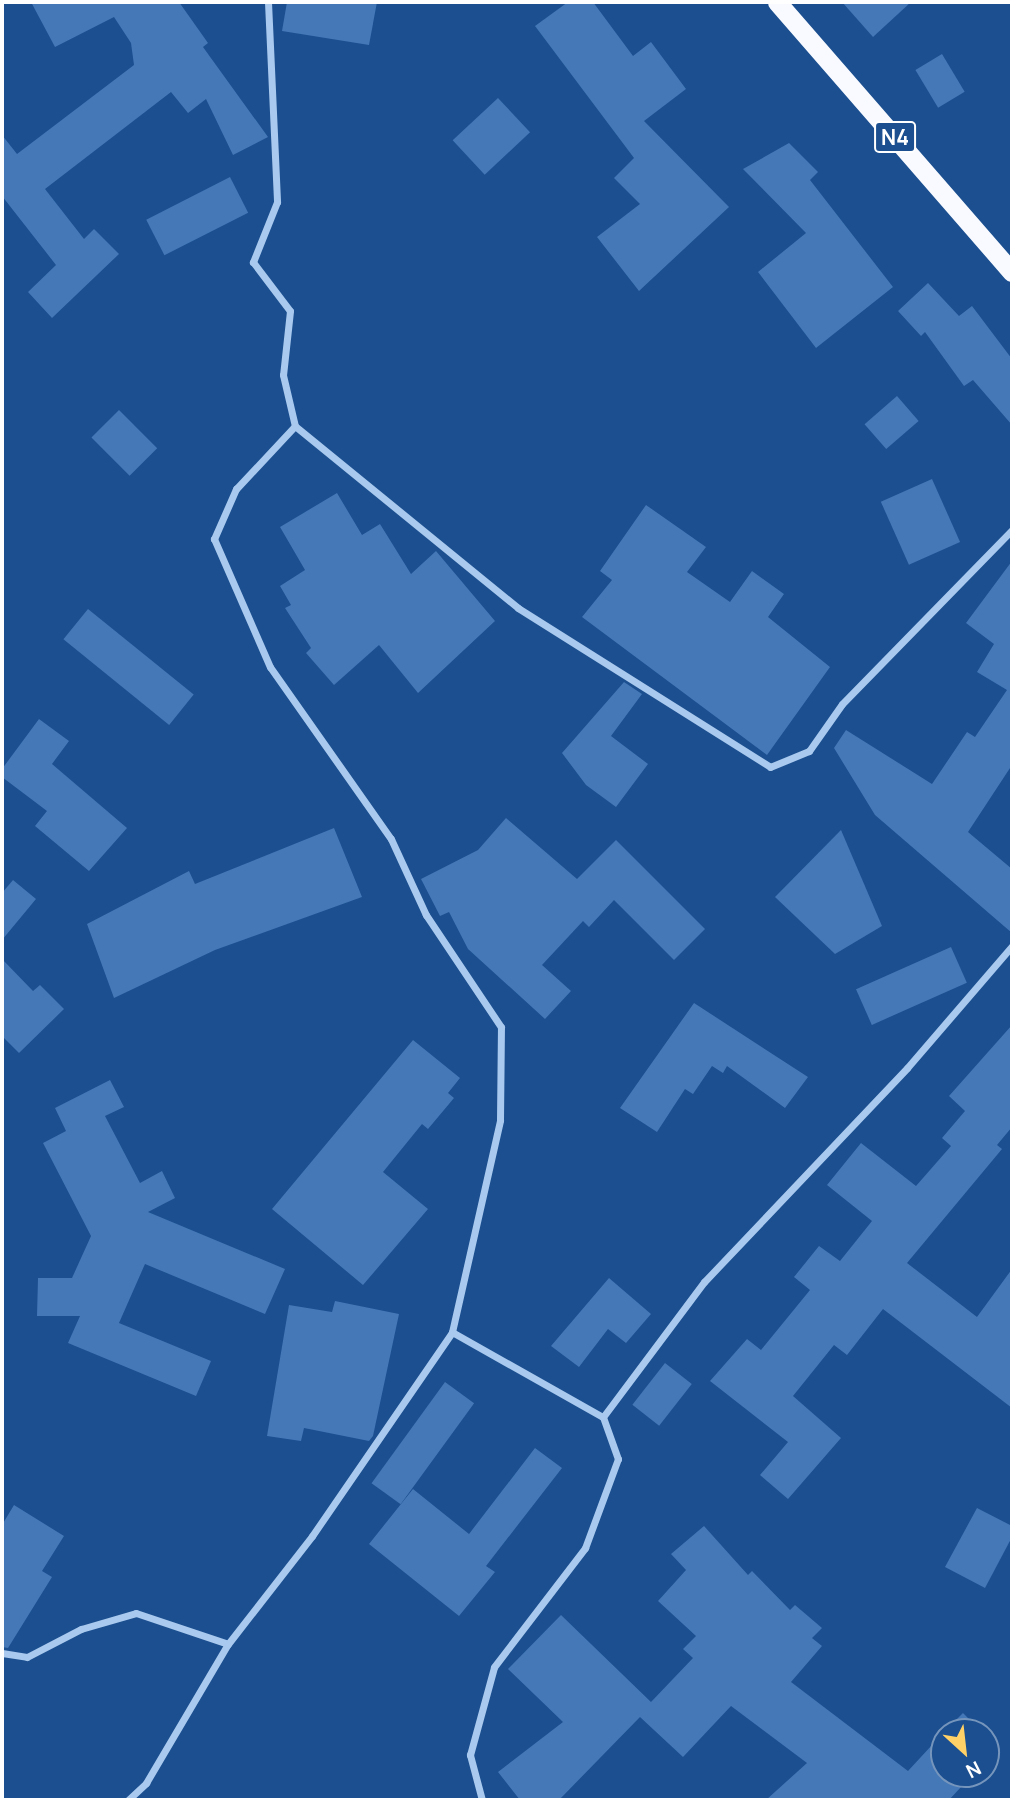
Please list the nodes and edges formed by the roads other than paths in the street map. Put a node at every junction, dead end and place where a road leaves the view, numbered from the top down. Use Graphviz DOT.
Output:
graph roads {
  1 [pos="268,2"];
  2 [pos="777,2"];
  3 [pos="1012,272"];
  4 [pos="295,426"];
  5 [pos="1012,530"];
  6 [pos="1012,946"];
  7 [pos="452,1332"];
  8 [pos="603,1417"];
  9 [pos="228,1644"];
  10 [pos="2,1653"];
  11 [pos="128,1800"];
  12 [pos="482,1800"];
  1 -- 4 [label="street"];
  2 -- 3 [label="highway, N4"];
  4 -- 5 [label="street"];
  4 -- 7 [label="street"];
  6 -- 8 [label="street"];
  7 -- 8 [label="street"];
  7 -- 9 [label="street"];
  8 -- 12 [label="street"];
  9 -- 10 [label="street"];
  9 -- 11 [label="street"];
}
